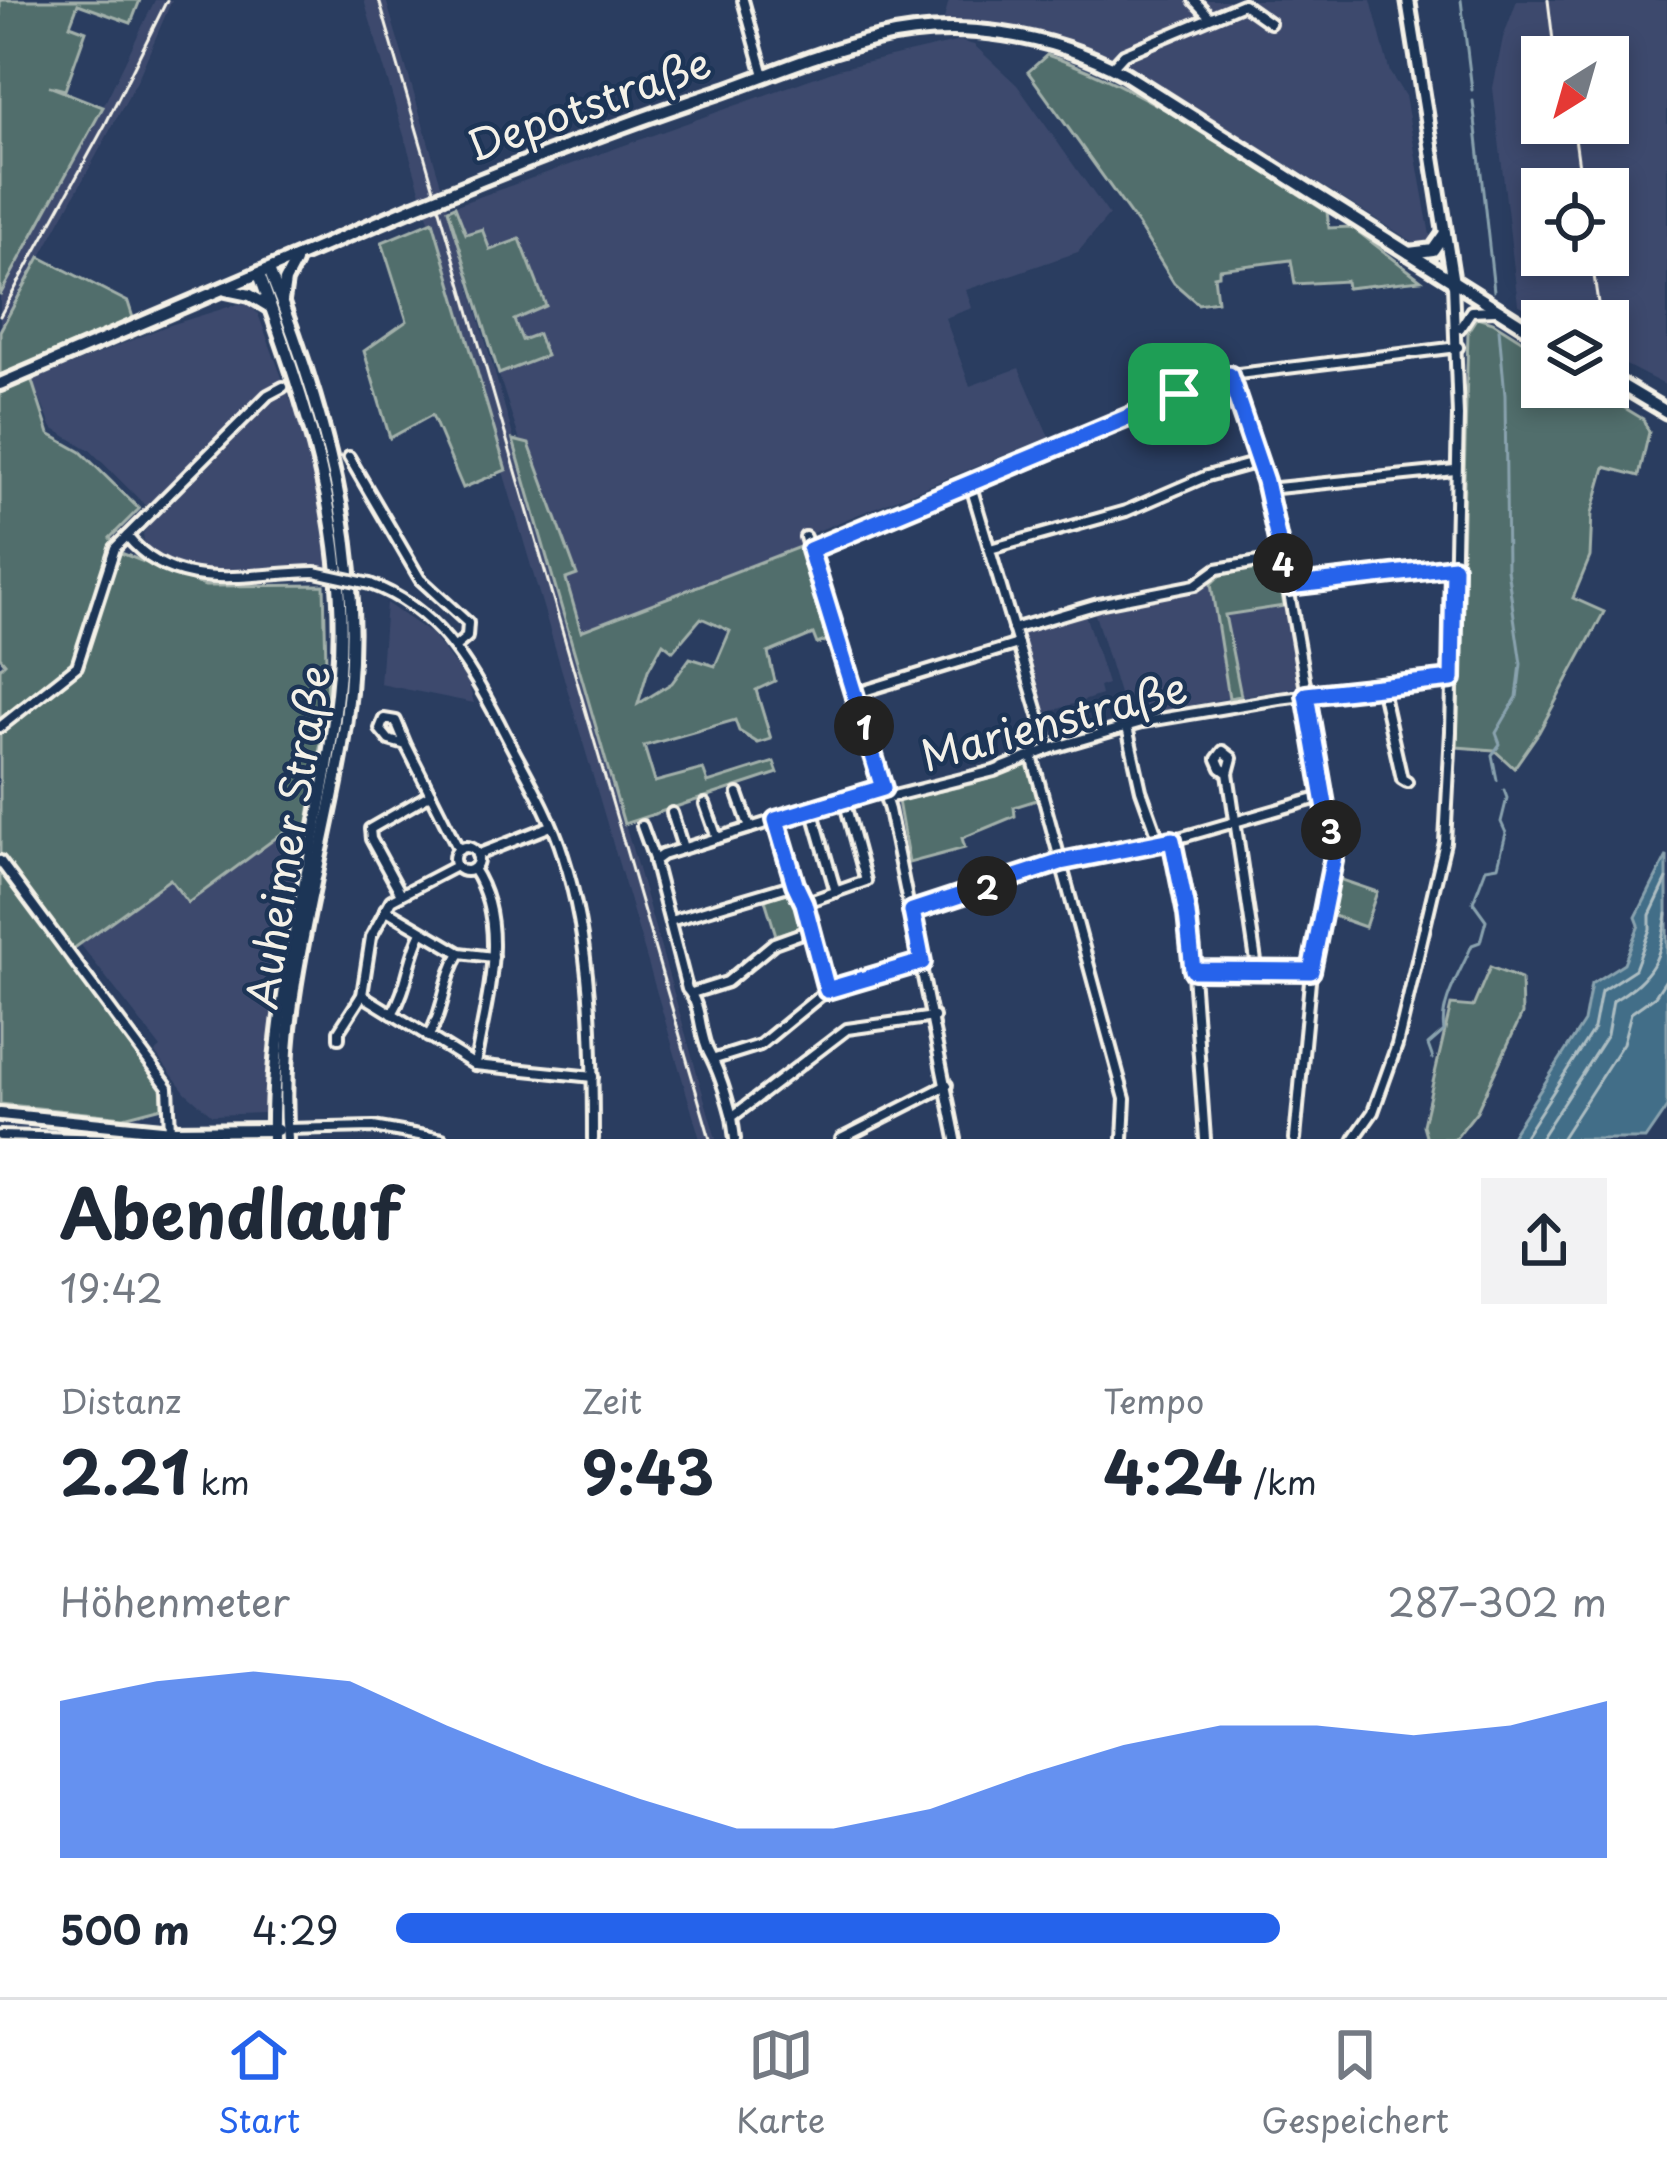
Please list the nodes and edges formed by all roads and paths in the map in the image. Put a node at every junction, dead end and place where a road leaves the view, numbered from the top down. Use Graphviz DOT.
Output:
graph roads {
  1 [pos="743,0"];
  2 [pos="1194,0"];
  3 [pos="1408,0"];
  4 [pos="1210,17"];
  5 [pos="1270,23"];
  6 [pos="1112,67"];
  7 [pos="765,76"];
  8 [pos="1446,230"];
  9 [pos="1405,251"];
  10 [pos="296,259"];
  11 [pos="264,272"];
  12 [pos="1453,283"];
  13 [pos="223,290"];
  14 [pos="277,306"];
  15 [pos="1496,310"];
  16 [pos="1521,325"];
  17 [pos="1457,335"];
  18 [pos="1458,347"];
  19 [pos="1229,375"];
  20 [pos="0,384"];
  21 [pos="284,387"];
  22 [pos="1629,389"];
  23 [pos="1667,412"];
  24 [pos="349,457"];
  25 [pos="1258,462"];
  26 [pos="1455,470"];
  27 [pos="970,483"];
  28 [pos="1267,490"];
  29 [pos="127,536"];
  30 [pos="805,537"];
  31 [pos="990,549"];
  32 [pos="810,550"];
  33 [pos="1282,558"];
  34 [pos="1454,567"];
  35 [pos="1288,586"];
  36 [pos="1013,629"];
  37 [pos="1018,644"];
  38 [pos="455,646"];
  39 [pos="1452,679"];
  40 [pos="1381,686"];
  41 [pos="854,694"];
  42 [pos="1306,695"];
  43 [pos="0,727"];
  44 [pos="1127,727"];
  45 [pos="406,745"];
  46 [pos="1049,749"];
  47 [pos="1032,756"];
  48 [pos="1228,773"];
  49 [pos="1406,782"];
  50 [pos="885,793"];
  51 [pos="431,794"];
  52 [pos="738,794"];
  53 [pos="1325,796"];
  54 [pos="844,800"];
  55 [pos="705,803"];
  56 [pos="812,809"];
  57 [pos="671,814"];
  58 [pos="1235,819"];
  59 [pos="776,820"];
  60 [pos="551,826"];
  61 [pos="642,826"];
  62 [pos="750,828"];
  63 [pos="717,838"];
  64 [pos="1172,840"];
  65 [pos="1160,843"];
  66 [pos="683,848"];
  67 [pos="459,850"];
  68 [pos="477,855"];
  69 [pos="0,861"];
  70 [pos="654,861"];
  71 [pos="1061,862"];
  72 [pos="456,866"];
  73 [pos="473,869"];
  74 [pos="795,884"];
  75 [pos="400,892"];
  76 [pos="836,892"];
  77 [pos="804,903"];
  78 [pos="385,909"];
  79 [pos="912,911"];
  80 [pos="670,920"];
  81 [pos="810,930"];
  82 [pos="422,932"];
  83 [pos="460,953"];
  84 [pos="493,957"];
  85 [pos="922,962"];
  86 [pos="1257,968"];
  87 [pos="1193,970"];
  88 [pos="1311,971"];
  89 [pos="827,990"];
  90 [pos="692,993"];
  91 [pos="362,995"];
  92 [pos="392,1014"];
  93 [pos="934,1017"];
  94 [pos="428,1037"];
  95 [pos="339,1038"];
  96 [pos="715,1059"];
  97 [pos="475,1065"];
  98 [pos="593,1077"];
  99 [pos="948,1084"];
  100 [pos="0,1114"];
  101 [pos="732,1117"];
  102 [pos="170,1131"];
  103 [pos="140,1134"];
  104 [pos="280,1134"];
  105 [pos="0,1136"];
  106 [pos="199,1136"];
  107 [pos="111,1139"];
  108 [pos="442,1139"];
  109 [pos="593,1139"];
  110 [pos="735,1139"];
  111 [pos="842,1139"];
  112 [pos="956,1139"];
  113 [pos="1123,1139"];
  114 [pos="1204,1139"];
  115 [pos="1295,1139"];
  116 [pos="1354,1139"];
  1 -- 7 [label="street"];
  2 -- 4 [label="street"];
  3 -- 8 [label="main road"];
  4 -- 5 [label="street"];
  4 -- 6 [label="street"];
  6 -- 7 [label="main road, Depotstraße"];
  6 -- 9 [label="main road, Depotstraße"];
  7 -- 10 [label="main road, Depotstraße, bridge"];
  8 -- 9 [label="main road"];
  8 -- 12 [label="main road"];
  9 -- 12 [label="main road, Depotstraße"];
  10 -- 11 [label="main road, Depotstraße"];
  10 -- 14 [label="main road"];
  11 -- 13 [label="main road, Depotstraße"];
  11 -- 14 [label="main road, Auheimer Straße"];
  12 -- 15 [label="main road, Depotstraße"];
  12 -- 17 [label="street"];
  13 -- 14 [label="main road"];
  13 -- 20 [label="main road, Depotstraße"];
  14 -- 104 [label="main road, Auheimer Straße"];
  15 -- 16 [label="main road, Depotstraße"];
  15 -- 17 [label="street"];
  17 -- 18 [label="street"];
  18 -- 19 [label="street"];
  18 -- 26 [label="street"];
  19 -- 25 [label="street"];
  19 -- 27 [label="street"];
  21 -- 29 [label="street"];
  22 -- 23 [label="main road"];
  24 -- 38 [label="street"];
  25 -- 28 [label="street"];
  25 -- 31 [label="street"];
  26 -- 28 [label="street"];
  26 -- 34 [label="street"];
  27 -- 31 [label="street"];
  27 -- 32 [label="street"];
  28 -- 33 [label="street"];
  29 -- 38 [label="street, bridge"];
  29 -- 43 [label="street"];
  30 -- 32 [label="street"];
  31 -- 36 [label="street"];
  32 -- 41 [label="street"];
  33 -- 35 [label="street"];
  33 -- 36 [label="street"];
  34 -- 35 [label="street"];
  34 -- 39 [label="street"];
  35 -- 42 [label="street"];
  36 -- 37 [label="street"];
  37 -- 41 [label="street"];
  37 -- 46 [label="street"];
  38 -- 60 [label="street"];
  39 -- 40 [label="street, Marienstraße"];
  39 -- 116 [label="street"];
  40 -- 42 [label="street, Marienstraße"];
  40 -- 49 [label="street"];
  41 -- 50 [label="street"];
  42 -- 44 [label="street, Marienstraße"];
  42 -- 53 [label="street"];
  44 -- 46 [label="street, Marienstraße"];
  44 -- 65 [label="street"];
  45 -- 51 [label="street"];
  46 -- 47 [label="street, Marienstraße"];
  47 -- 50 [label="street, Marienstraße"];
  47 -- 71 [label="street"];
  48 -- 58 [label="street"];
  50 -- 54 [label="street, Marienstraße"];
  50 -- 79 [label="street"];
  51 -- 67 [label="street"];
  51 -- 75 [label="street"];
  52 -- 62 [label="street"];
  53 -- 58 [label="street"];
  53 -- 88 [label="street"];
  54 -- 56 [label="street, Marienstraße"];
  54 -- 76 [label="street"];
  55 -- 63 [label="street"];
  56 -- 59 [label="street, Marienstraße"];
  56 -- 76 [label="street"];
  57 -- 66 [label="street"];
  58 -- 64 [label="street"];
  58 -- 86 [label="street"];
  59 -- 62 [label="street, Marienstraße"];
  59 -- 74 [label="street"];
  60 -- 68 [label="street"];
  60 -- 98 [label="street"];
  61 -- 70 [label="street"];
  62 -- 63 [label="street, Marienstraße"];
  63 -- 66 [label="street, Marienstraße"];
  64 -- 65 [label="street"];
  64 -- 87 [label="street"];
  65 -- 71 [label="street"];
  66 -- 70 [label="street, Marienstraße"];
  67 -- 68 [label="street"];
  67 -- 72 [label="street"];
  68 -- 73 [label="street"];
  69 -- 102 [label="street"];
  70 -- 80 [label="street"];
  71 -- 79 [label="street"];
  71 -- 113 [label="street"];
  72 -- 73 [label="street"];
  72 -- 75 [label="street"];
  73 -- 84 [label="street"];
  74 -- 77 [label="street"];
  74 -- 80 [label="street"];
  75 -- 78 [label="street"];
  76 -- 77 [label="street"];
  77 -- 81 [label="street"];
  78 -- 82 [label="street"];
  78 -- 91 [label="street"];
  79 -- 85 [label="street"];
  80 -- 90 [label="street"];
  81 -- 89 [label="street"];
  81 -- 90 [label="street"];
  82 -- 83 [label="street"];
  82 -- 92 [label="street"];
  83 -- 84 [label="street"];
  83 -- 94 [label="street"];
  84 -- 97 [label="street"];
  85 -- 89 [label="street"];
  85 -- 93 [label="street"];
  86 -- 87 [label="street"];
  86 -- 88 [label="street"];
  87 -- 114 [label="street"];
  88 -- 115 [label="street"];
  89 -- 96 [label="street"];
  90 -- 96 [label="street"];
  91 -- 92 [label="street"];
  91 -- 95 [label="street"];
  92 -- 94 [label="street"];
  93 -- 99 [label="street"];
  93 -- 101 [label="street"];
  94 -- 97 [label="street"];
  96 -- 101 [label="street"];
  97 -- 98 [label="street"];
  98 -- 109 [label="street"];
  99 -- 111 [label="street"];
  99 -- 112 [label="street"];
  100 -- 103 [label="main road"];
  101 -- 110 [label="street"];
  102 -- 103 [label="main road"];
  102 -- 106 [label="main road"];
  104 -- 106 [label="main road"];
  104 -- 108 [label="street"];
  105 -- 107 [label="street"];
}
